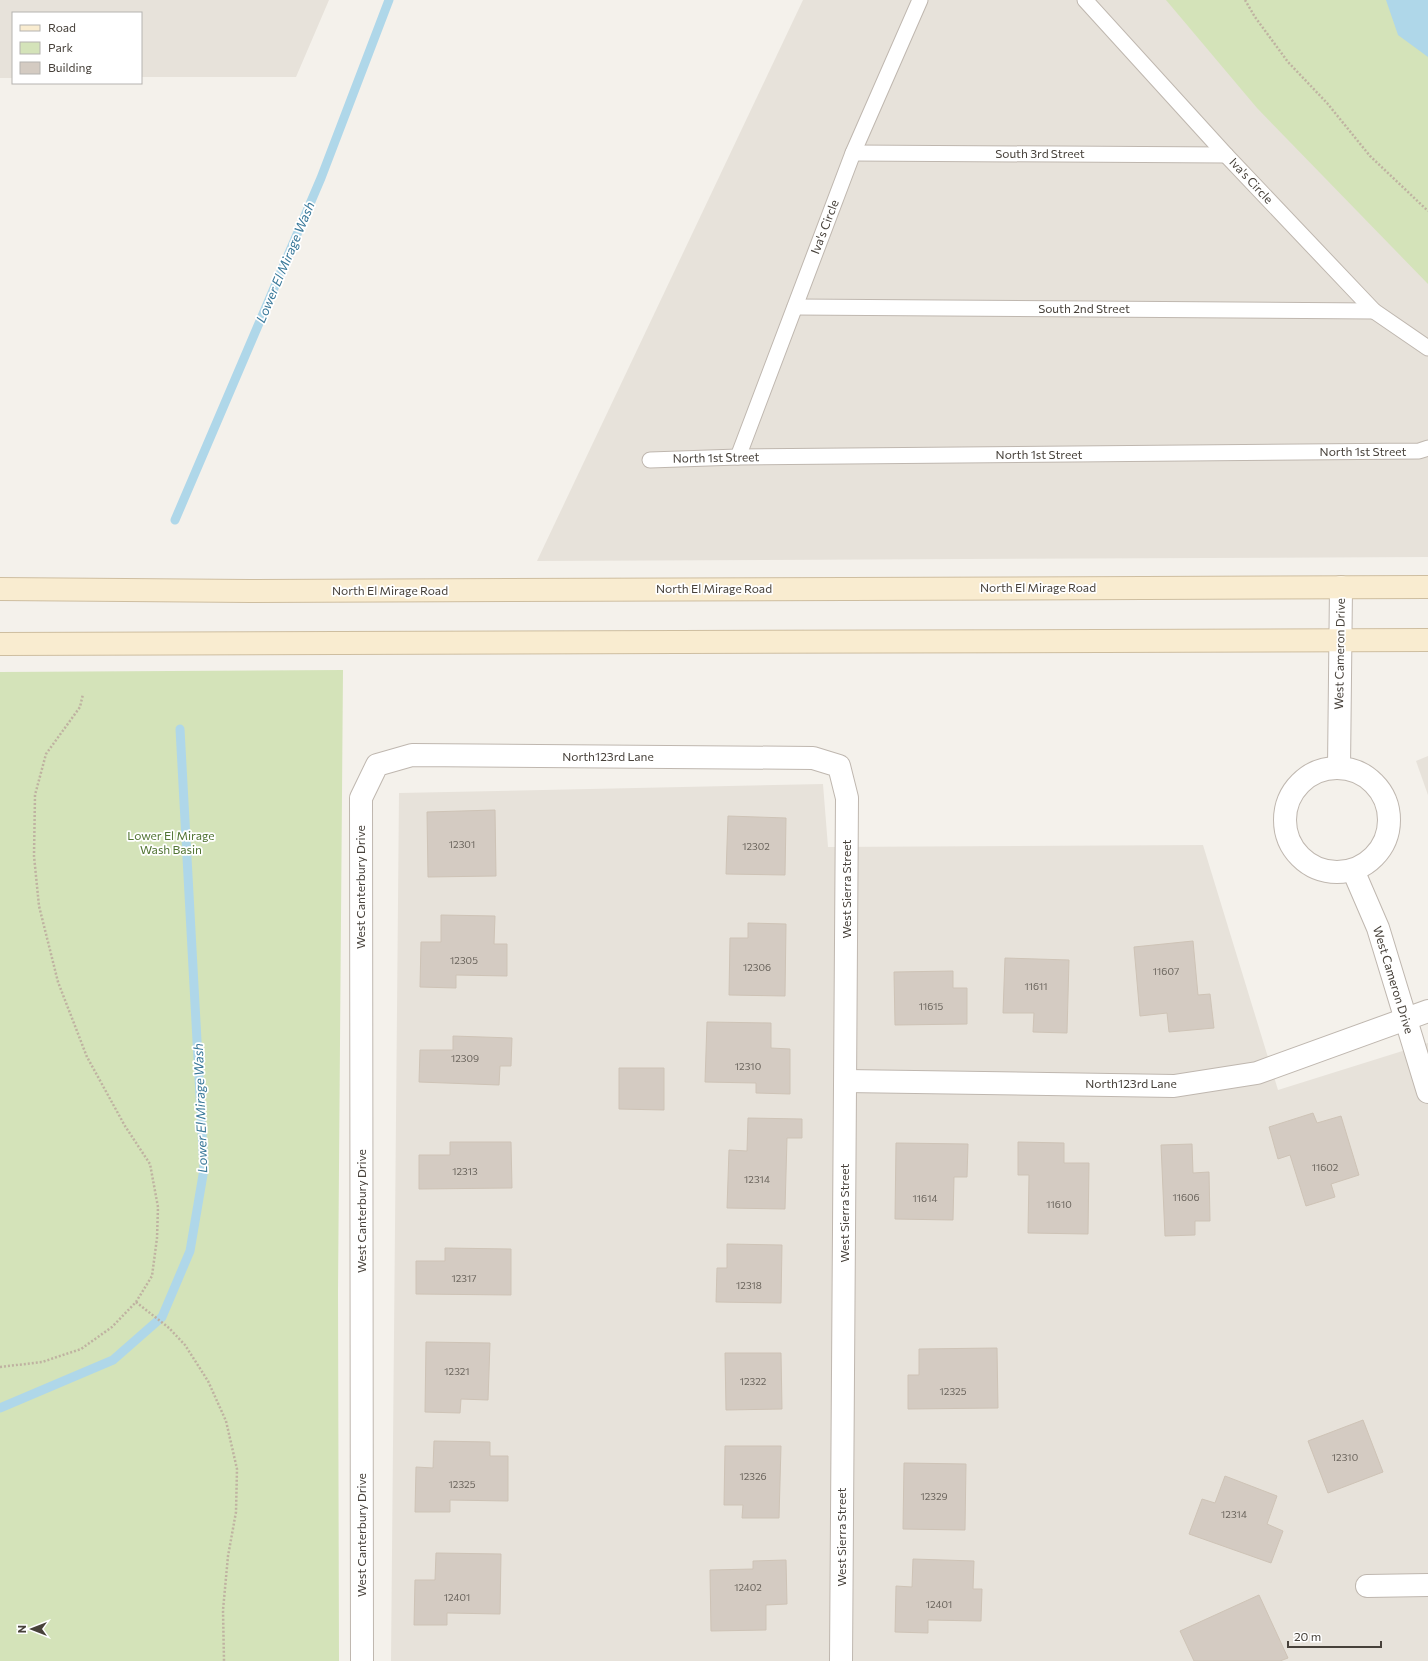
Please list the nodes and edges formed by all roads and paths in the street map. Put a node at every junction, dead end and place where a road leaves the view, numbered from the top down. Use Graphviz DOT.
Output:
graph roads {
  1 [pos="920,0"];
  2 [pos="1085,0"];
  3 [pos="1246,0"];
  4 [pos="853,153"];
  5 [pos="1226,155"];
  6 [pos="1428,211"];
  7 [pos="795,307"];
  8 [pos="1374,311"];
  9 [pos="1428,348"];
  10 [pos="1428,448"];
  11 [pos="738,457"];
  12 [pos="650,460"];
  13 [pos="1341,587"];
  14 [pos="1428,587"];
  15 [pos="0,589"];
  16 [pos="1428,640"];
  17 [pos="1340,641"];
  18 [pos="0,644"];
  19 [pos="83,694"];
  20 [pos="377,765"];
  21 [pos="839,766"];
  22 [pos="1339,768"];
  23 [pos="1353,870"];
  24 [pos="1428,1011"];
  25 [pos="1406,1019"];
  26 [pos="846,1081"];
  27 [pos="1428,1092"];
  28 [pos="136,1302"];
  29 [pos="0,1367"];
  30 [pos="1428,1584"];
  31 [pos="1367,1586"];
  32 [pos="224,1661"];
  33 [pos="362,1661"];
  34 [pos="841,1661"];
  1 -- 4 [label="lane, Iva's Circle"];
  2 -- 5 [label="lane, Iva's Circle"];
  3 -- 6 [label="path"];
  4 -- 5 [label="lane, South 3rd Street"];
  4 -- 7 [label="lane, Iva's Circle"];
  5 -- 8 [label="lane, Iva's Circle"];
  7 -- 8 [label="lane, South 2nd Street"];
  7 -- 11 [label="lane, Iva's Circle"];
  8 -- 9 [label="lane, Iva's Circle"];
  10 -- 11 [label="lane, North 1st Street"];
  11 -- 12 [label="lane, North 1st Street"];
  13 -- 14 [label="main road, North El Mirage Road"];
  13 -- 15 [label="main road, North El Mirage Road"];
  13 -- 17 [label="street, West Cameron Drive"];
  16 -- 17 [label="main road"];
  17 -- 18 [label="main road"];
  17 -- 22 [label="street, West Cameron Drive"];
  19 -- 28 [label="path"];
  20 -- 21 [label="street, North123rd Lane"];
  20 -- 33 [label="street, West Canterbury Drive"];
  21 -- 26 [label="street, West Sierra Street"];
  22 -- 23 [label="street"];
  22 -- 23 [label="street"];
  23 -- 25 [label="street, West Cameron Drive"];
  24 -- 25 [label="street, North123rd Lane"];
  25 -- 26 [label="street, North123rd Lane"];
  25 -- 27 [label="street, West Cameron Drive"];
  26 -- 34 [label="street, West Sierra Street"];
  28 -- 29 [label="path"];
  28 -- 32 [label="path"];
  30 -- 31 [label="street"];
}
